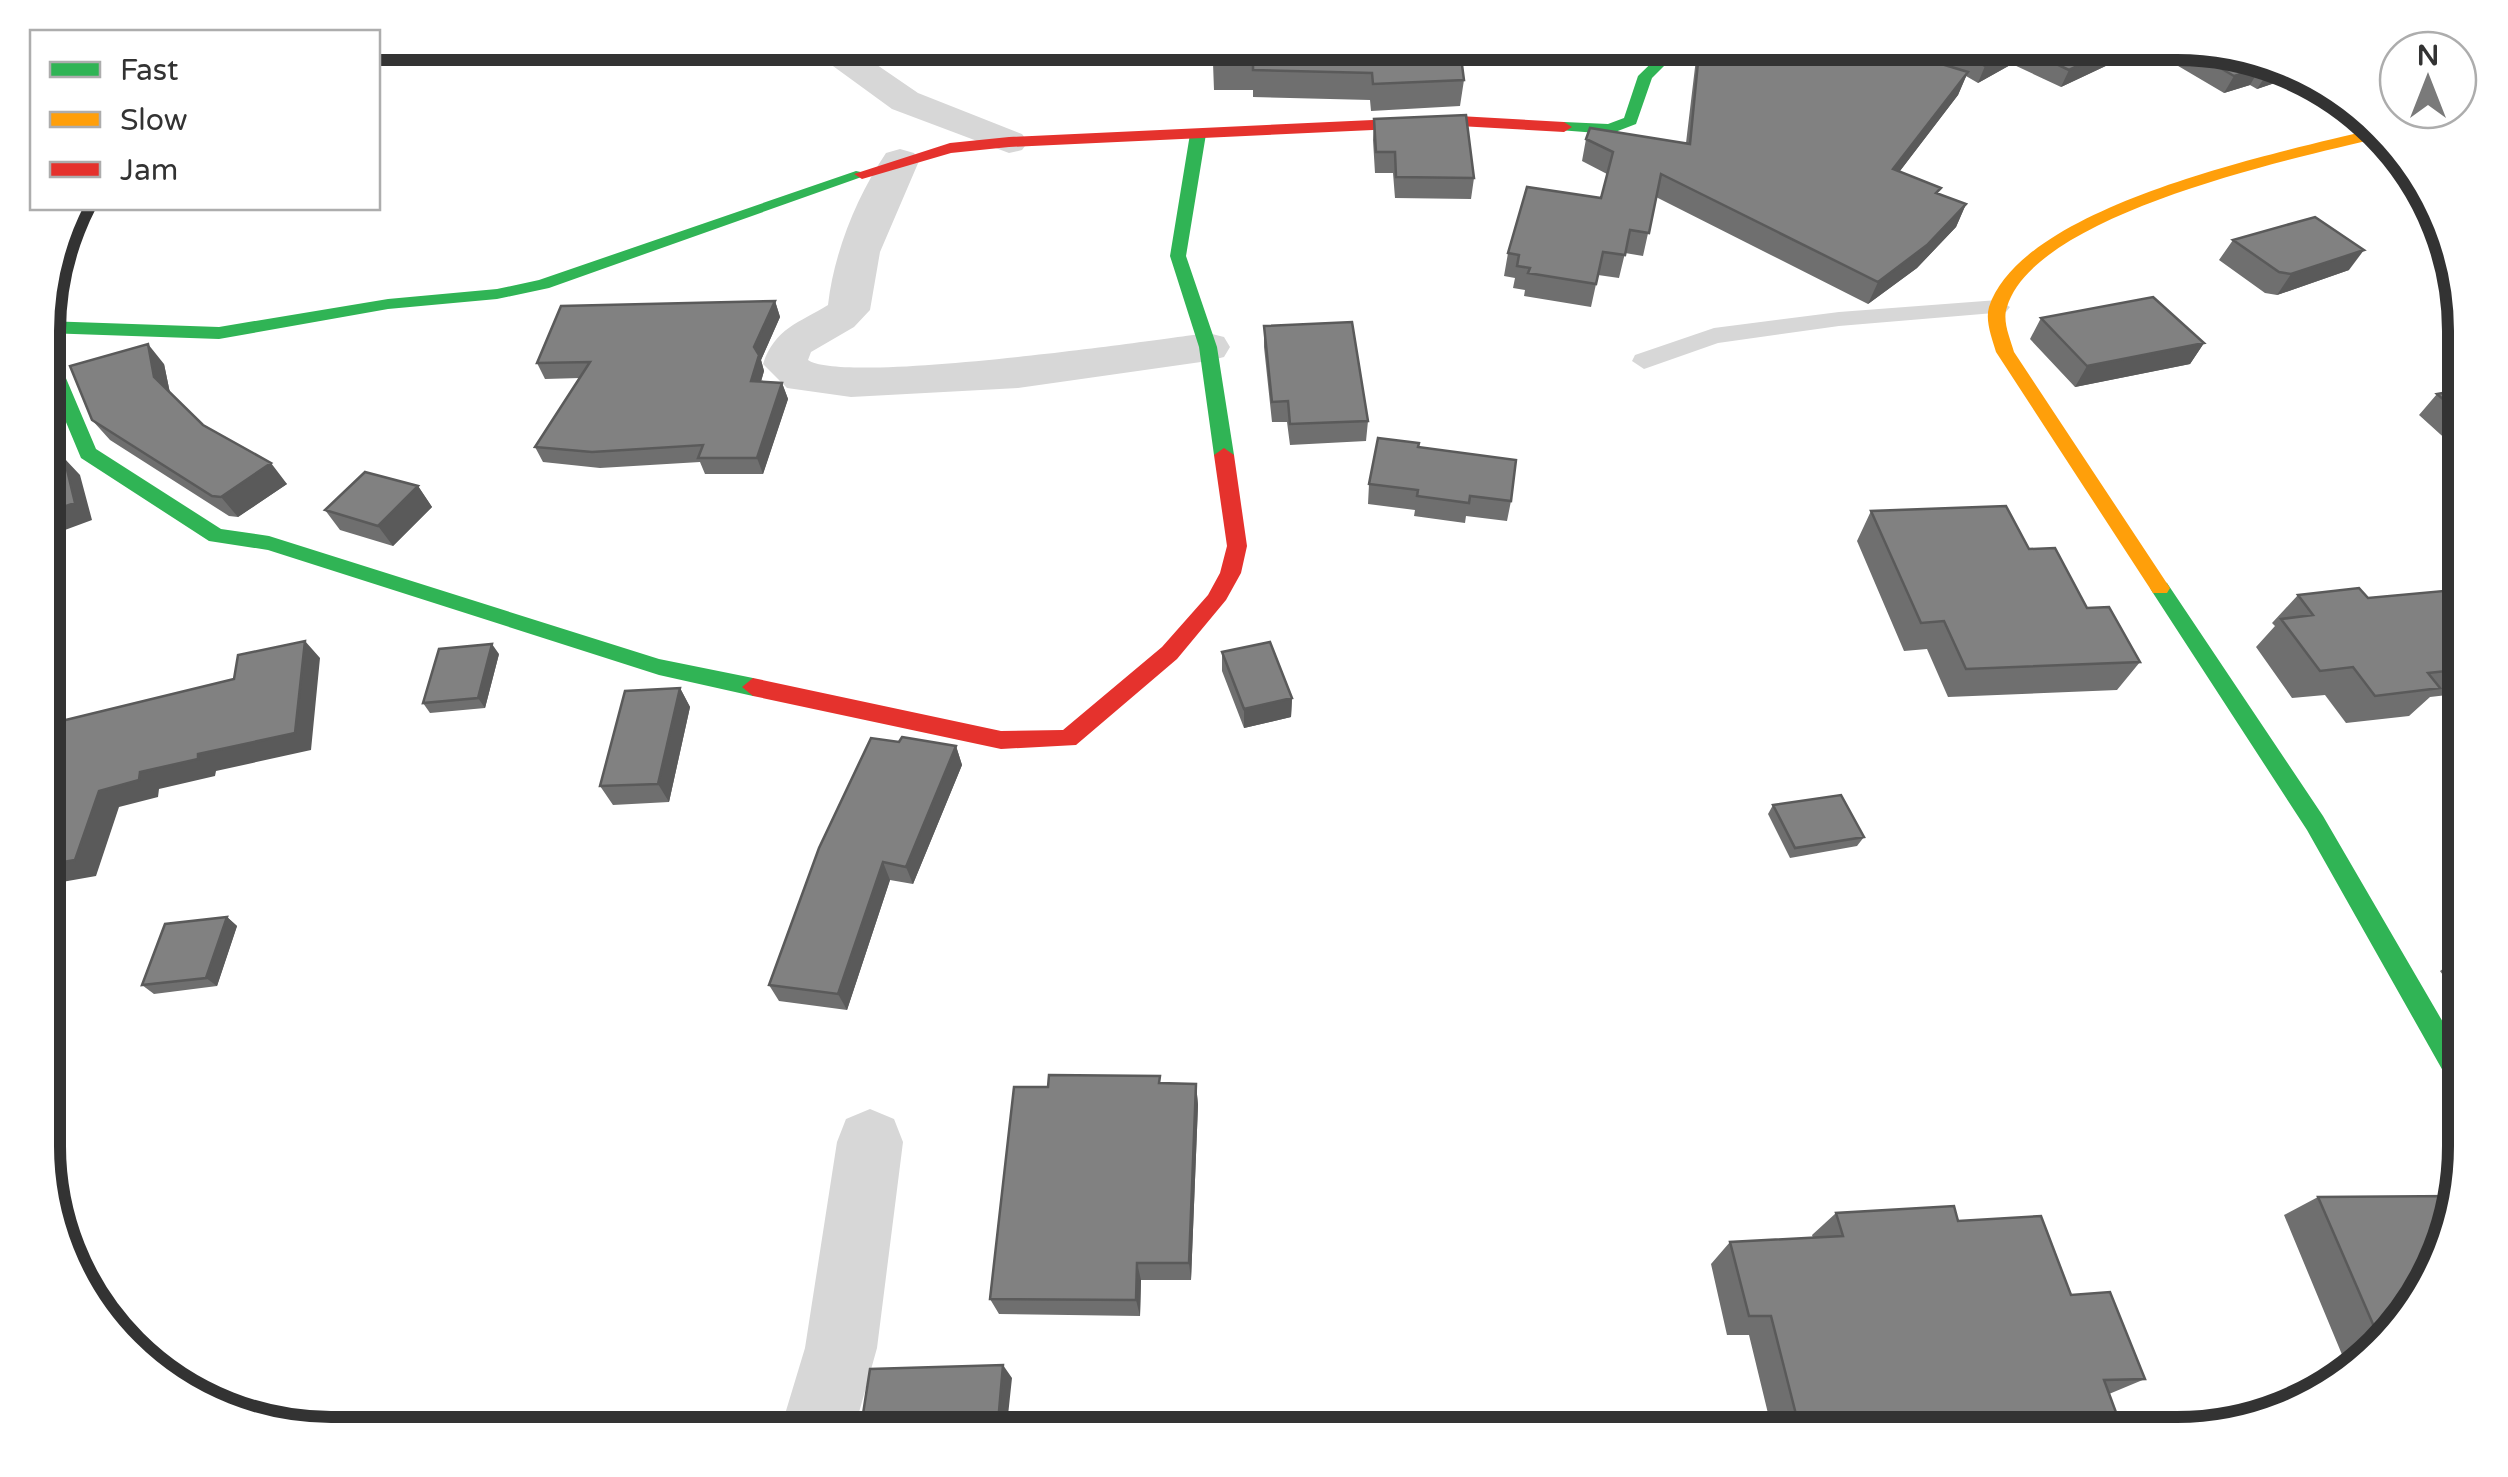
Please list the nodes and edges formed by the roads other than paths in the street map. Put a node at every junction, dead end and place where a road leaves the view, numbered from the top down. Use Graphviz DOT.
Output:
graph roads {
  1 [pos="848,60"];
  2 [pos="1661,60"];
  3 [pos="1198,134"];
  4 [pos="2366,136"];
  5 [pos="1009,142"];
  6 [pos="900,162"];
  7 [pos="1998,307"];
  8 [pos="60,328"];
  9 [pos="1208,347"];
  10 [pos="1644,361"];
  11 [pos="60,389"];
  12 [pos="2447,1054"];
  13 [pos="870,1142"];
  14 [pos="821,1417"];
  1 -- 5 [label="street"];
  2 -- 3 [label="street"];
  3 -- 5 [label="street"];
  3 -- 9 [label="street"];
  4 -- 7 [label="street"];
  5 -- 6 [label="street"];
  6 -- 8 [label="street"];
  6 -- 9 [label="street"];
  7 -- 10 [label="lane"];
  7 -- 12 [label="street"];
  9 -- 11 [label="street"];
  13 -- 14 [label="street"];
}
